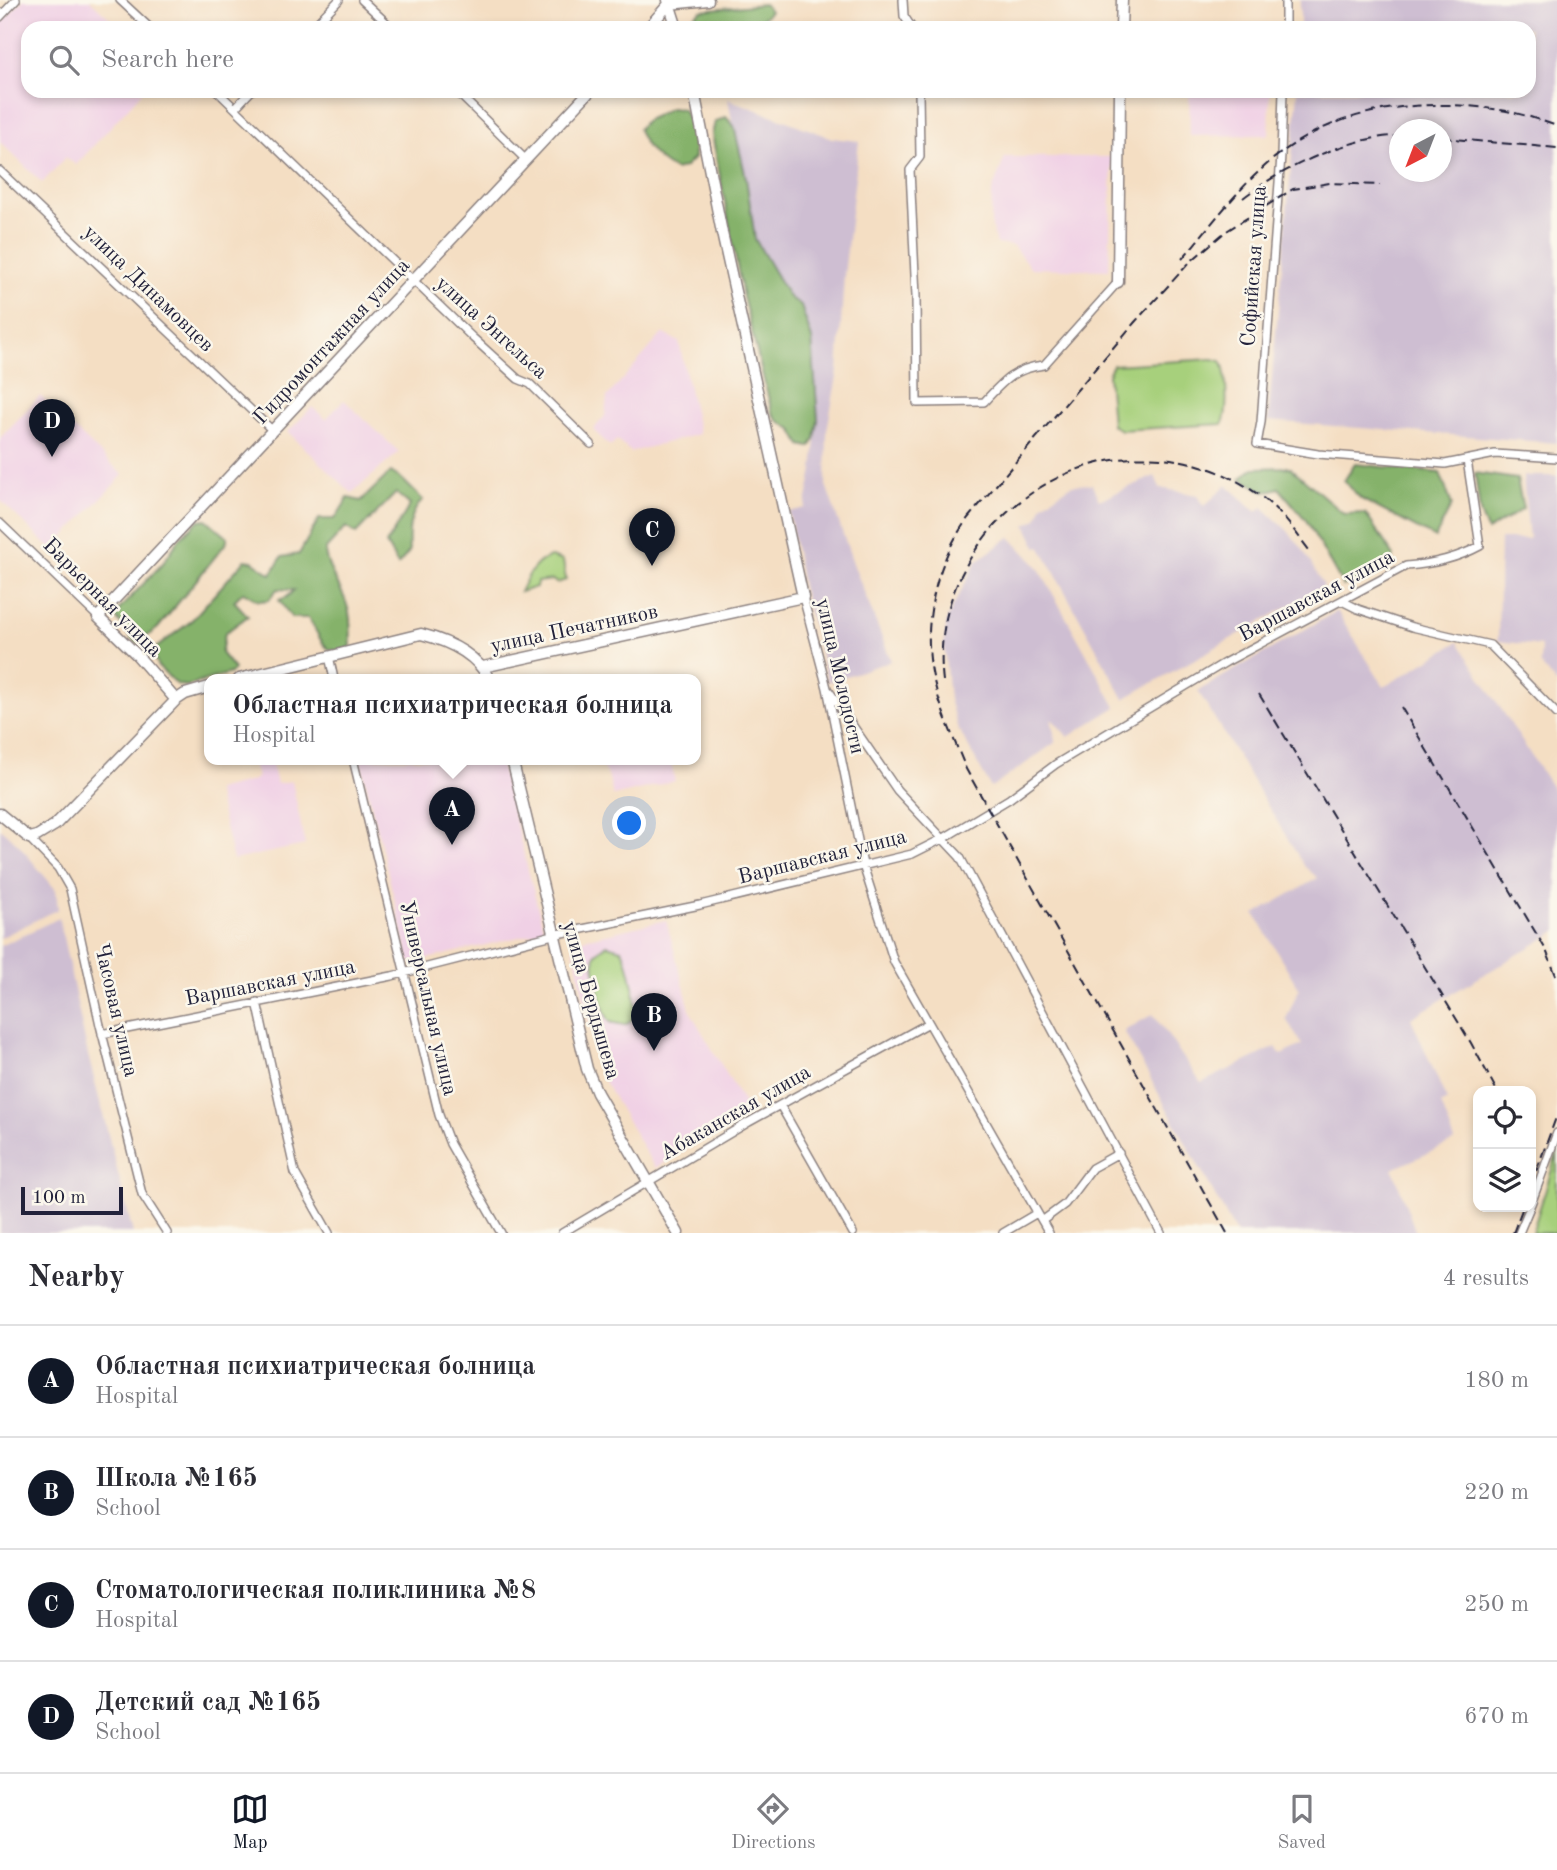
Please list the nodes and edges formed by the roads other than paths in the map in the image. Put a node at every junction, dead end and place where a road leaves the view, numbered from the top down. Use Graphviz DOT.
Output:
graph roads {
  1 [pos="16,0"];
  2 [pos="120,0"];
  3 [pos="339,0"];
  4 [pos="362,0"];
  5 [pos="708,0"];
  6 [pos="903,0"];
  7 [pos="1122,0"];
  8 [pos="1285,0"];
  9 [pos="667,1"];
  10 [pos="0,17"];
  11 [pos="142,21"];
  12 [pos="319,21"];
  13 [pos="384,21"];
  14 [pos="653,21"];
  15 [pos="674,21"];
  16 [pos="907,21"];
  17 [pos="1121,21"];
  18 [pos="1285,21"];
  19 [pos="224,98"];
  20 [pos="244,98"];
  21 [pos="463,98"];
  22 [pos="583,98"];
  23 [pos="695,98"];
  24 [pos="919,98"];
  25 [pos="1120,98"];
  26 [pos="1283,98"];
  27 [pos="235,108"];
  28 [pos="525,159"];
  29 [pos="0,171"];
  30 [pos="415,280"];
  31 [pos="1118,282"];
  32 [pos="273,431"];
  33 [pos="591,444"];
  34 [pos="1557,458"];
  35 [pos="1467,460"];
  36 [pos="0,523"];
  37 [pos="803,597"];
  38 [pos="1342,601"];
  39 [pos="98,617"];
  40 [pos="329,656"];
  41 [pos="483,667"];
  42 [pos="259,674"];
  43 [pos="333,674"];
  44 [pos="486,674"];
  45 [pos="204,688"];
  46 [pos="827,688"];
  47 [pos="176,701"];
  48 [pos="1557,714"];
  49 [pos="354,765"];
  50 [pos="513,765"];
  51 [pos="0,814"];
  52 [pos="29,838"];
  53 [pos="944,838"];
  54 [pos="863,865"];
  55 [pos="553,935"];
  56 [pos="405,973"];
  57 [pos="257,1002"];
  58 [pos="927,1024"];
  59 [pos="102,1034"];
  60 [pos="780,1105"];
  61 [pos="1557,1133"];
  62 [pos="1119,1153"];
  63 [pos="649,1182"];
  64 [pos="1536,1189"];
  65 [pos="1527,1212"];
  66 [pos="1037,1213"];
  67 [pos="1042,1221"];
  68 [pos="167,1233"];
  69 [pos="328,1233"];
  70 [pos="501,1233"];
  71 [pos="562,1233"];
  72 [pos="678,1233"];
  73 [pos="853,1233"];
  74 [pos="1003,1233"];
  75 [pos="1049,1233"];
  76 [pos="1161,1233"];
  77 [pos="1519,1233"];
  1 -- 10 [label="street"];
  2 -- 11 [label="street"];
  3 -- 12 [label="street"];
  4 -- 13 [label="street"];
  5 -- 9 [label="street"];
  6 -- 16 [label="street"];
  7 -- 17 [label="street"];
  8 -- 18 [label="street"];
  9 -- 14 [label="street"];
  9 -- 15 [label="street"];
  19 -- 27 [label="street, улица Энгельса"];
  20 -- 27 [label="street"];
  21 -- 28 [label="street"];
  22 -- 28 [label="street, Гидромонтажная улица"];
  23 -- 37 [label="street, улица Молодости"];
  24 -- 31 [label="street"];
  25 -- 31 [label="street"];
  26 -- 35 [label="street, Софийская улица"];
  27 -- 30 [label="street, улица Энгельса"];
  28 -- 30 [label="street, Гидромонтажная улица"];
  29 -- 32 [label="street, улица Динамовцев"];
  30 -- 32 [label="street, Гидромонтажная улица"];
  30 -- 33 [label="street, улица Энгельса"];
  32 -- 39 [label="street, Гидромонтажная улица"];
  34 -- 35 [label="street"];
  35 -- 38 [label="street, Варшавская улица"];
  36 -- 39 [label="street, Барьерная улица"];
  37 -- 41 [label="street, улица Печатников"];
  37 -- 46 [label="street, улица Молодости"];
  38 -- 48 [label="street"];
  38 -- 53 [label="street, Варшавская улица"];
  39 -- 47 [label="street, Барьерная улица"];
  40 -- 41 [label="street, улица Печатников"];
  40 -- 42 [label="street, улица Печатников"];
  40 -- 43 [label="street"];
  41 -- 44 [label="street"];
  45 -- 47 [label="street"];
  46 -- 53 [label="street"];
  46 -- 54 [label="street, улица Молодости"];
  47 -- 52 [label="street"];
  49 -- 56 [label="street, Универсальная улица"];
  50 -- 55 [label="street, улица Бердышева"];
  51 -- 52 [label="street, Часовая улица"];
  52 -- 59 [label="street, Часовая улица"];
  53 -- 54 [label="street, Варшавская улица"];
  53 -- 62 [label="street"];
  54 -- 55 [label="street, Варшавская улица"];
  54 -- 58 [label="street, улица Молодости"];
  55 -- 56 [label="street, Варшавская улица"];
  55 -- 63 [label="street, улица Бердышева"];
  56 -- 57 [label="street, Варшавская улица"];
  56 -- 70 [label="street, Универсальная улица"];
  57 -- 59 [label="street, Варшавская улица"];
  57 -- 69 [label="street"];
  58 -- 60 [label="street, Абаканская улица"];
  58 -- 66 [label="street, улица Молодости"];
  59 -- 68 [label="street, Часовая улица"];
  60 -- 63 [label="street, Абаканская улица"];
  60 -- 73 [label="street"];
  61 -- 64 [label="street"];
  62 -- 67 [label="street"];
  62 -- 76 [label="street"];
  63 -- 71 [label="street, Абаканская улица"];
  63 -- 72 [label="street, улица Бердышева"];
  65 -- 77 [label="street"];
  66 -- 67 [label="street, улица Молодости"];
  66 -- 74 [label="street"];
  67 -- 75 [label="street, улица Молодости"];
}
